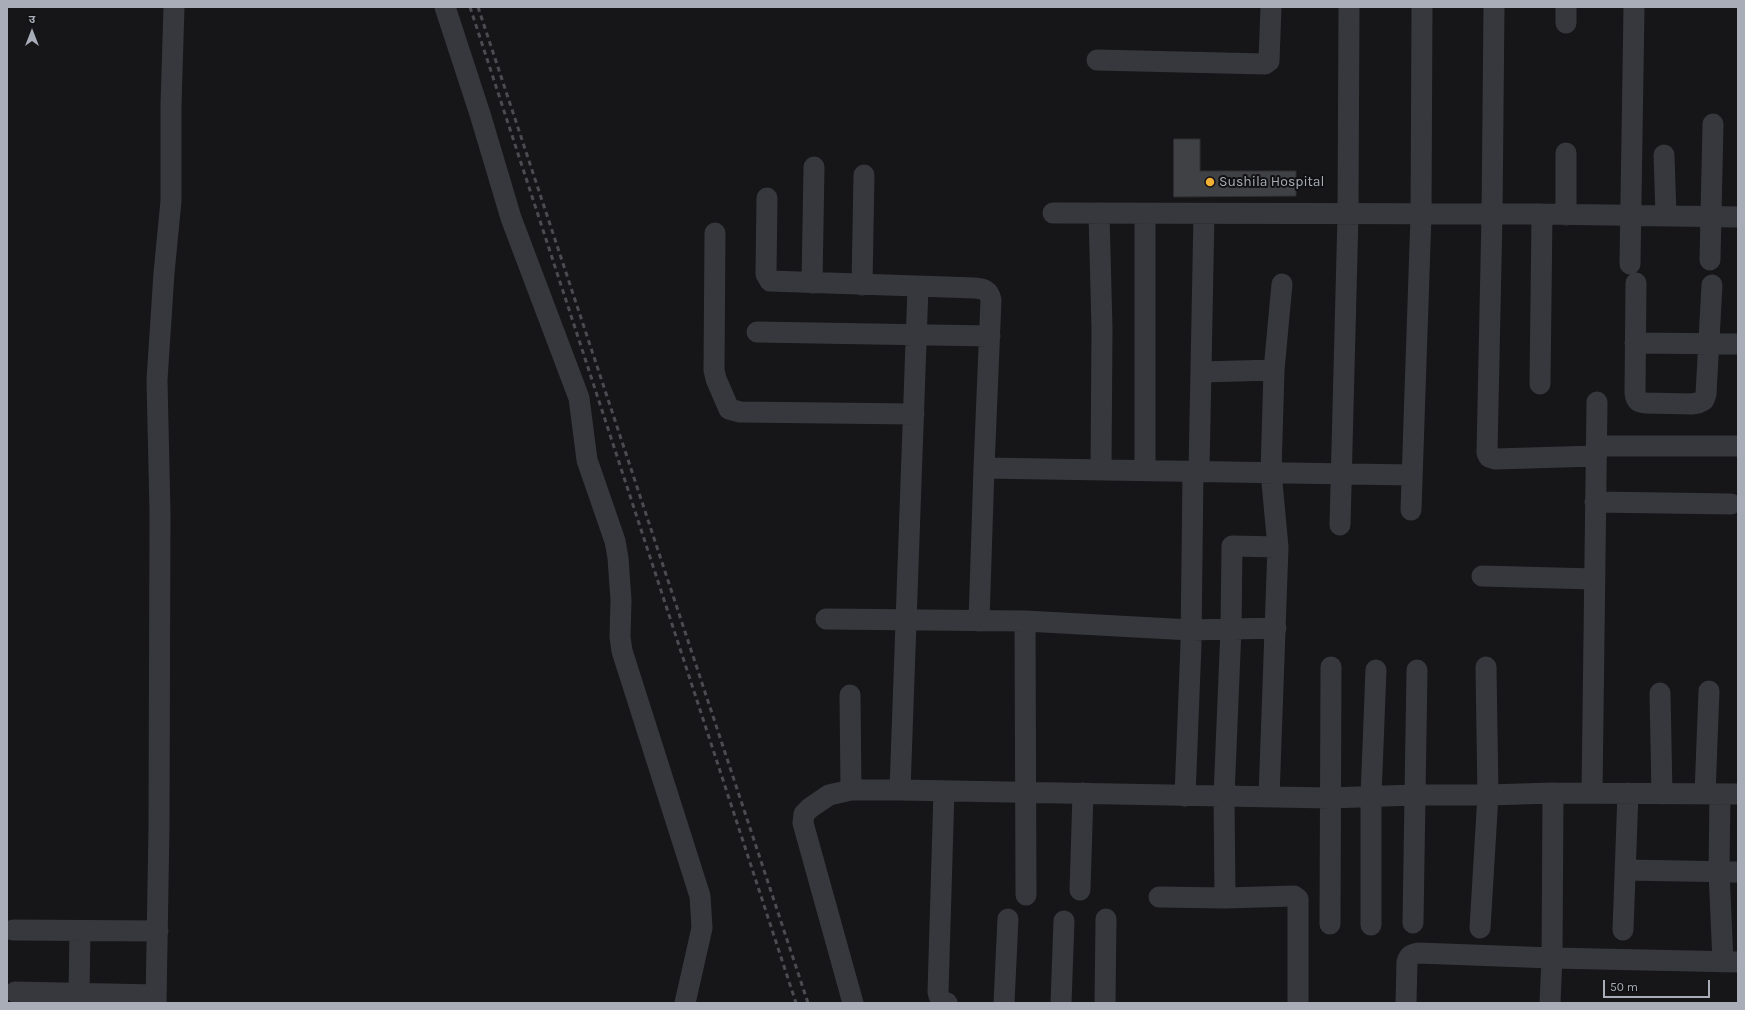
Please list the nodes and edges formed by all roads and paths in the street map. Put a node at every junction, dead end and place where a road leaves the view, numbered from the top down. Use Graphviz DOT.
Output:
graph roads {
  1 [pos="174,7"];
  2 [pos="445,7"];
  3 [pos="1271,7"];
  4 [pos="1349,7"];
  5 [pos="1422,7"];
  6 [pos="1494,7"];
  7 [pos="1634,7"];
  8 [pos="1097,60"];
  9 [pos="1713,124"];
  10 [pos="1566,153"];
  11 [pos="1664,154"];
  12 [pos="814,167"];
  13 [pos="864,175"];
  14 [pos="767,198"];
  15 [pos="1054,213"];
  16 [pos="1099,213"];
  17 [pos="1145,214"];
  18 [pos="1204,214"];
  19 [pos="1542,214"];
  20 [pos="1348,215"];
  21 [pos="1421,215"];
  22 [pos="1492,215"];
  23 [pos="1566,215"];
  24 [pos="1631,215"];
  25 [pos="1666,215"];
  26 [pos="1712,216"];
  27 [pos="1738,217"];
  28 [pos="716,233"];
  29 [pos="1710,260"];
  30 [pos="812,284"];
  31 [pos="1282,284"];
  32 [pos="862,285"];
  33 [pos="1712,285"];
  34 [pos="918,286"];
  35 [pos="757,332"];
  36 [pos="917,335"];
  37 [pos="990,336"];
  38 [pos="1635,343"];
  39 [pos="1710,343"];
  40 [pos="1738,344"];
  41 [pos="1274,370"];
  42 [pos="1201,372"];
  43 [pos="1540,384"];
  44 [pos="1597,402"];
  45 [pos="914,414"];
  46 [pos="1738,446"];
  47 [pos="1596,451"];
  48 [pos="984,468"];
  49 [pos="1101,470"];
  50 [pos="1145,470"];
  51 [pos="1196,471"];
  52 [pos="1271,472"];
  53 [pos="1341,473"];
  54 [pos="1412,475"];
  55 [pos="1595,502"];
  56 [pos="1731,504"];
  57 [pos="1411,510"];
  58 [pos="1340,525"];
  59 [pos="1278,547"];
  60 [pos="1482,576"];
  61 [pos="1594,579"];
  62 [pos="826,619"];
  63 [pos="906,621"];
  64 [pos="979,621"];
  65 [pos="1025,621"];
  66 [pos="1276,628"];
  67 [pos="1231,629"];
  68 [pos="1191,630"];
  69 [pos="1331,667"];
  70 [pos="1486,667"];
  71 [pos="1376,670"];
  72 [pos="1417,670"];
  73 [pos="1709,691"];
  74 [pos="1660,693"];
  75 [pos="850,695"];
  76 [pos="851,790"];
  77 [pos="900,790"];
  78 [pos="944,791"];
  79 [pos="1026,792"];
  80 [pos="1083,793"];
  81 [pos="1553,793"];
  82 [pos="1592,793"];
  83 [pos="1628,794"];
  84 [pos="1662,794"];
  85 [pos="1721,794"];
  86 [pos="1414,795"];
  87 [pos="1488,795"];
  88 [pos="1185,796"];
  89 [pos="1224,796"];
  90 [pos="1371,796"];
  91 [pos="1269,797"];
  92 [pos="1330,798"];
  93 [pos="1625,870"];
  94 [pos="1729,872"];
  95 [pos="1080,890"];
  96 [pos="1026,895"];
  97 [pos="1159,897"];
  98 [pos="1225,898"];
  99 [pos="1008,919"];
  100 [pos="1106,919"];
  101 [pos="1064,921"];
  102 [pos="1413,923"];
  103 [pos="1330,924"];
  104 [pos="1371,925"];
  105 [pos="1480,928"];
  106 [pos="12,930"];
  107 [pos="1623,930"];
  108 [pos="80,931"];
  109 [pos="158,931"];
  110 [pos="1552,958"];
  111 [pos="1730,962"];
  112 [pos="15,992"];
  113 [pos="79,994"];
  114 [pos="156,999"];
  115 [pos="685,1003"];
  116 [pos="853,1003"];
  117 [pos="946,1003"];
  118 [pos="1004,1003"];
  119 [pos="1061,1003"];
  120 [pos="1105,1003"];
  121 [pos="1298,1003"];
  122 [pos="1406,1003"];
  123 [pos="1550,1003"];
  1 -- 109 [label="street"];
  2 -- 115 [label="street"];
  3 -- 8 [label="street"];
  4 -- 20 [label="street"];
  5 -- 21 [label="street"];
  6 -- 22 [label="street"];
  7 -- 24 [label="street"];
  9 -- 26 [label="street"];
  10 -- 23 [label="street"];
  11 -- 25 [label="street"];
  12 -- 30 [label="street"];
  13 -- 32 [label="street"];
  14 -- 30 [label="street"];
  15 -- 16 [label="street"];
  16 -- 17 [label="street"];
  16 -- 49 [label="street"];
  17 -- 18 [label="street"];
  17 -- 50 [label="street"];
  18 -- 20 [label="street"];
  18 -- 42 [label="street"];
  19 -- 22 [label="street"];
  19 -- 23 [label="street"];
  19 -- 43 [label="street"];
  20 -- 21 [label="street"];
  20 -- 53 [label="street"];
  21 -- 22 [label="street"];
  21 -- 54 [label="street"];
  22 -- 47 [label="street"];
  23 -- 24 [label="street"];
  24 -- 25 [label="street"];
  24 -- 38 [label="street"];
  25 -- 26 [label="street"];
  26 -- 27 [label="street"];
  26 -- 29 [label="street"];
  28 -- 45 [label="street"];
  30 -- 32 [label="street"];
  31 -- 41 [label="street"];
  32 -- 34 [label="street"];
  33 -- 39 [label="street"];
  34 -- 36 [label="street"];
  34 -- 37 [label="street"];
  35 -- 36 [label="street"];
  36 -- 37 [label="street"];
  36 -- 45 [label="street"];
  37 -- 48 [label="street"];
  38 -- 39 [label="street"];
  38 -- 39 [label="street"];
  39 -- 40 [label="street"];
  41 -- 42 [label="street"];
  41 -- 52 [label="street"];
  42 -- 51 [label="street"];
  44 -- 47 [label="street"];
  45 -- 63 [label="street"];
  46 -- 47 [label="street"];
  47 -- 55 [label="street"];
  48 -- 49 [label="street"];
  48 -- 64 [label="street"];
  49 -- 50 [label="street"];
  50 -- 51 [label="street"];
  51 -- 52 [label="street"];
  51 -- 68 [label="street"];
  52 -- 53 [label="street"];
  52 -- 59 [label="street"];
  53 -- 54 [label="street"];
  53 -- 58 [label="street"];
  54 -- 57 [label="street"];
  55 -- 56 [label="street"];
  55 -- 61 [label="street"];
  59 -- 66 [label="street"];
  59 -- 67 [label="street"];
  60 -- 61 [label="street"];
  61 -- 82 [label="street"];
  62 -- 63 [label="street"];
  63 -- 64 [label="street"];
  63 -- 77 [label="street"];
  64 -- 65 [label="street"];
  65 -- 68 [label="street"];
  65 -- 79 [label="street"];
  66 -- 67 [label="street"];
  66 -- 91 [label="street"];
  67 -- 68 [label="street"];
  67 -- 89 [label="street"];
  68 -- 88 [label="street"];
  69 -- 92 [label="street"];
  70 -- 87 [label="street"];
  71 -- 90 [label="street"];
  72 -- 86 [label="street"];
  73 -- 85 [label="street"];
  74 -- 84 [label="street"];
  75 -- 76 [label="street"];
  76 -- 77 [label="street"];
  76 -- 116 [label="street"];
  77 -- 78 [label="street"];
  78 -- 79 [label="street"];
  78 -- 117 [label="street"];
  79 -- 80 [label="street"];
  79 -- 96 [label="street"];
  80 -- 88 [label="street"];
  80 -- 95 [label="street"];
  81 -- 82 [label="street"];
  81 -- 87 [label="street"];
  81 -- 110 [label="street"];
  82 -- 83 [label="street"];
  83 -- 84 [label="street"];
  83 -- 93 [label="street"];
  84 -- 85 [label="street"];
  85 -- 94 [label="street"];
  86 -- 87 [label="street"];
  86 -- 90 [label="street"];
  86 -- 102 [label="street"];
  87 -- 105 [label="street"];
  88 -- 89 [label="street"];
  89 -- 91 [label="street"];
  89 -- 98 [label="street"];
  90 -- 92 [label="street"];
  90 -- 104 [label="street"];
  91 -- 92 [label="street"];
  92 -- 103 [label="street"];
  93 -- 94 [label="street"];
  93 -- 107 [label="street"];
  94 -- 111 [label="street"];
  97 -- 98 [label="street"];
  98 -- 121 [label="street"];
  99 -- 118 [label="street"];
  100 -- 120 [label="street"];
  101 -- 119 [label="street"];
  106 -- 108 [label="street"];
  108 -- 109 [label="street"];
  108 -- 113 [label="street"];
  109 -- 114 [label="street"];
  110 -- 111 [label="street"];
  110 -- 122 [label="street"];
  110 -- 123 [label="street"];
  112 -- 113 [label="street"];
  113 -- 114 [label="street"];
}
